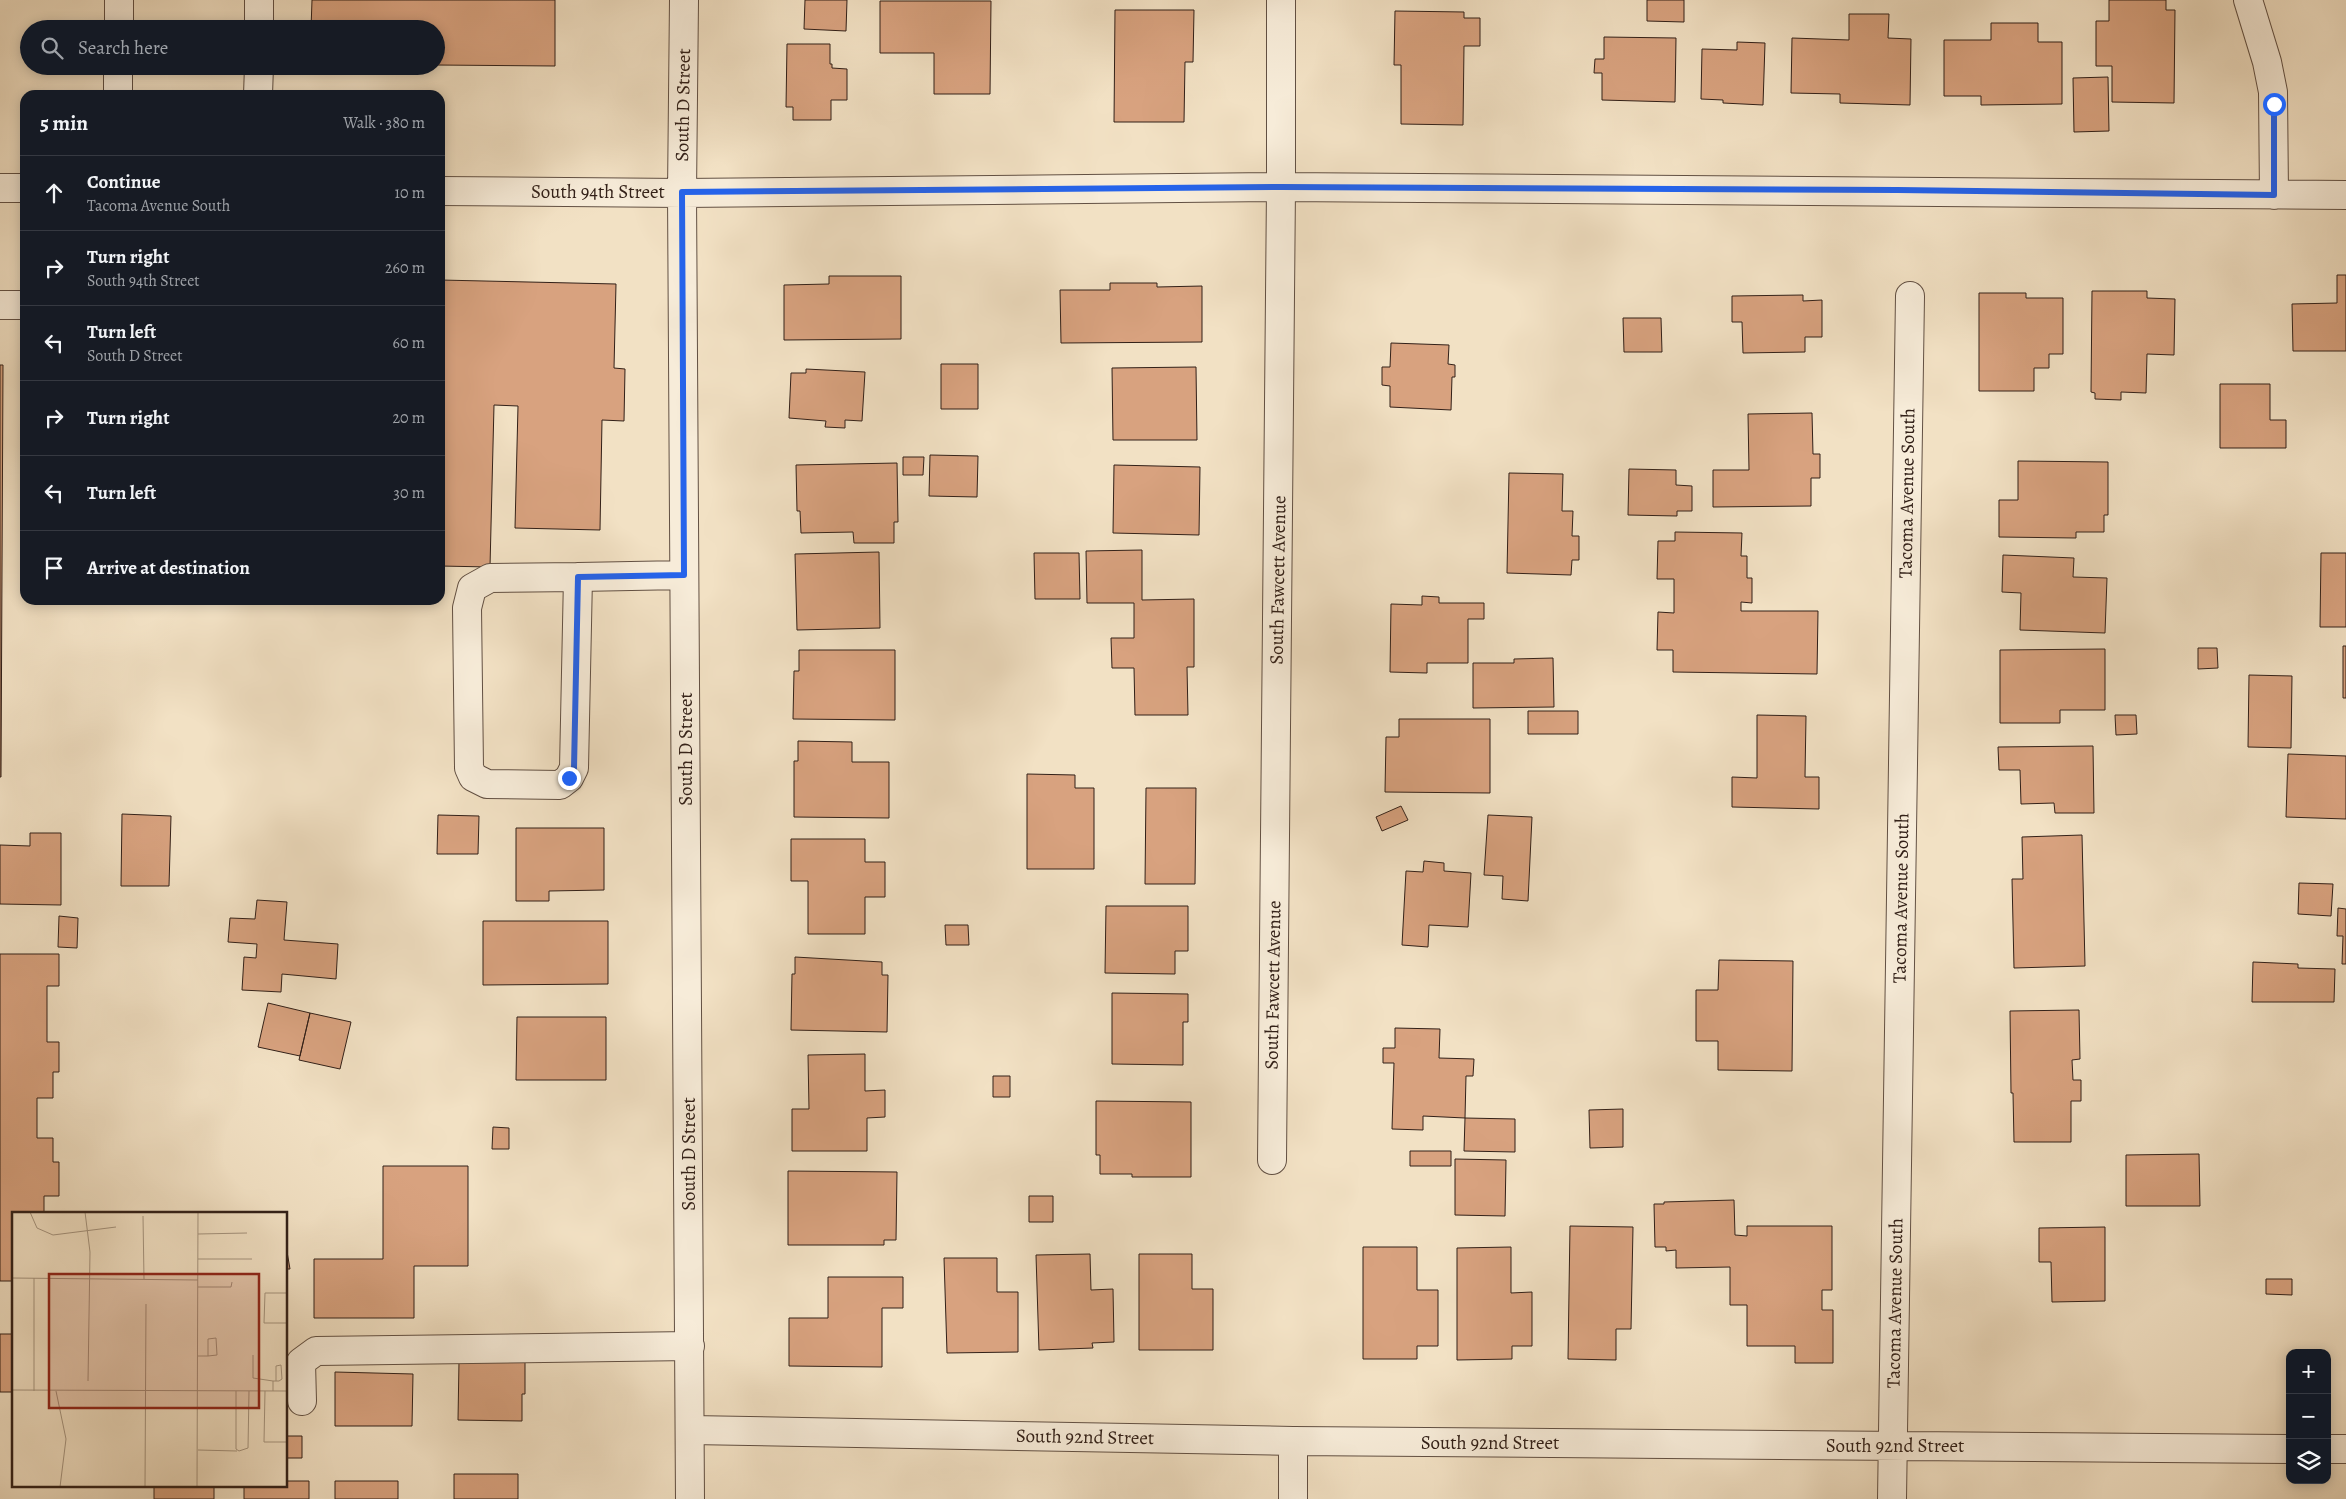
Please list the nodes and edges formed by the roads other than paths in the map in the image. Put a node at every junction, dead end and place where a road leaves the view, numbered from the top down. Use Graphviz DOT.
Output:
graph roads {
  1 [pos="119,0"];
  2 [pos="259,0"];
  3 [pos="684,0"];
  4 [pos="1281,0"];
  5 [pos="2248,0"];
  6 [pos="119,20"];
  7 [pos="259,20"];
  8 [pos="118,75"];
  9 [pos="258,75"];
  10 [pos="118,90"];
  11 [pos="258,90"];
  12 [pos="1282,187"];
  13 [pos="0,188"];
  14 [pos="20,188"];
  15 [pos="445,191"];
  16 [pos="682,192"];
  17 [pos="2274,195"];
  18 [pos="2346,195"];
  19 [pos="1910,296"];
  20 [pos="0,305"];
  21 [pos="20,305"];
  22 [pos="684,575"];
  23 [pos="578,577"];
  24 [pos="1272,1160"];
  25 [pos="690,1346"];
  26 [pos="302,1401"];
  27 [pos="690,1430"];
  28 [pos="1293,1441"];
  29 [pos="1893,1446"];
  30 [pos="2286,1449"];
  31 [pos="2331,1449"];
  32 [pos="2346,1450"];
  33 [pos="690,1499"];
  34 [pos="1293,1499"];
  35 [pos="1892,1499"];
  1 -- 6 [label="street"];
  2 -- 7 [label="street"];
  3 -- 16 [label="street, South D Street"];
  4 -- 12 [label="street, South Fawcett Avenue"];
  5 -- 17 [label="street"];
  8 -- 10 [label="street"];
  9 -- 11 [label="street"];
  12 -- 16 [label="street, South 94th Street"];
  12 -- 17 [label="street, South 94th Street"];
  12 -- 24 [label="street, South Fawcett Avenue"];
  13 -- 14 [label="street"];
  15 -- 16 [label="street, South 94th Street"];
  16 -- 22 [label="street, South D Street"];
  17 -- 18 [label="street, South 94th Street"];
  19 -- 29 [label="street, Tacoma Avenue South"];
  20 -- 21 [label="street"];
  22 -- 23 [label="street"];
  22 -- 25 [label="street, South D Street"];
  23 -- 23 [label="street"];
  25 -- 26 [label="street"];
  25 -- 27 [label="street, South D Street"];
  27 -- 28 [label="street, South 92nd Street"];
  27 -- 33 [label="street, South D Street"];
  28 -- 29 [label="street, South 92nd Street"];
  28 -- 34 [label="street"];
  29 -- 30 [label="street, South 92nd Street"];
  29 -- 35 [label="street, Tacoma Avenue South"];
  31 -- 32 [label="street"];
}
